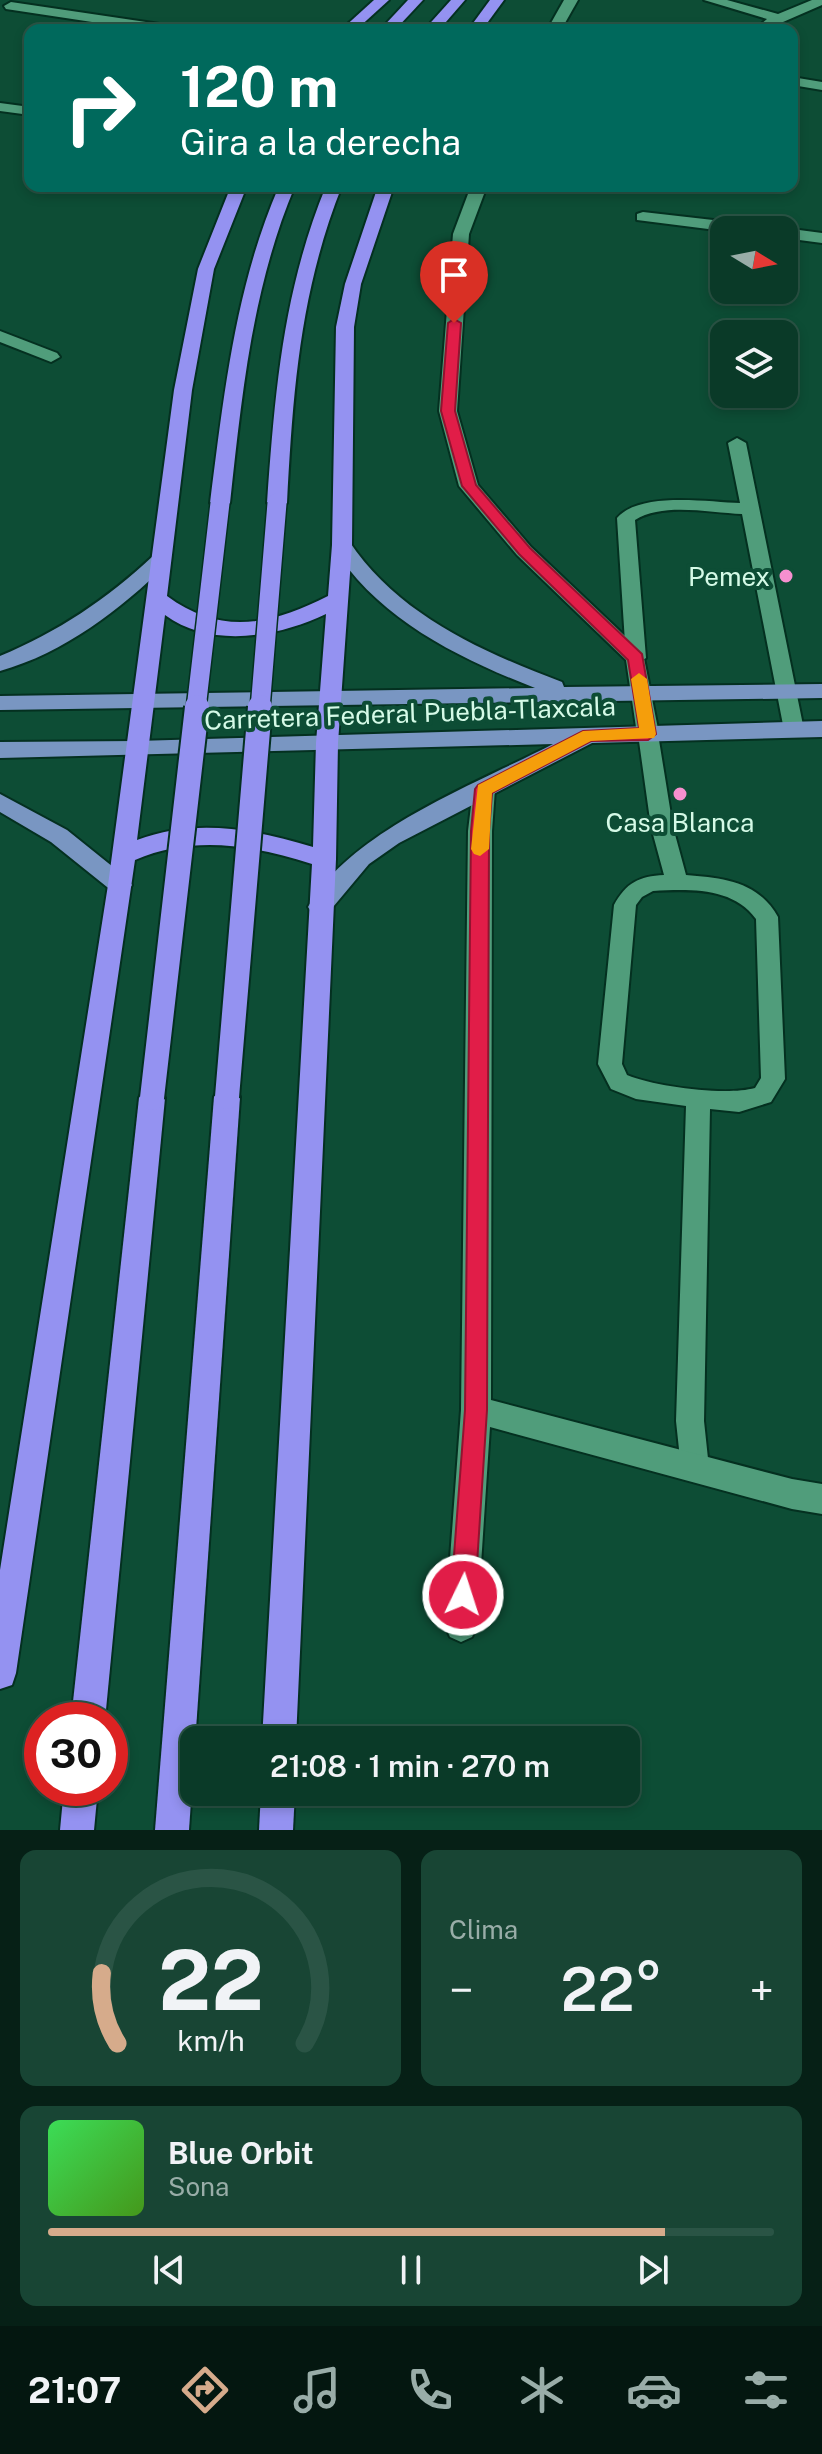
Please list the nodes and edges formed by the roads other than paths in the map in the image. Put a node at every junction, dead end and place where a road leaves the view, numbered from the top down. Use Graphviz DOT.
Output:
graph roads {
  1 [pos="382,0"];
  2 [pos="416,0"];
  3 [pos="458,0"];
  4 [pos="497,0"];
  5 [pos="571,0"];
  6 [pos="711,0"];
  7 [pos="821,0"];
  8 [pos="10,7"];
  9 [pos="777,18"];
  10 [pos="130,24"];
  11 [pos="355,24"];
  12 [pos="393,24"];
  13 [pos="436,24"];
  14 [pos="479,24"];
  15 [pos="557,24"];
  16 [pos="770,24"];
  17 [pos="798,82"];
  18 [pos="822,86"];
  19 [pos="0,107"];
  20 [pos="24,110"];
  21 [pos="237,192"];
  22 [pos="285,192"];
  23 [pos="332,192"];
  24 [pos="384,192"];
  25 [pos="477,192"];
  26 [pos="643,217"];
  27 [pos="710,225"];
  28 [pos="798,235"];
  29 [pos="822,238"];
  30 [pos="0,336"];
  31 [pos="51,357"];
  32 [pos="737,443"];
  33 [pos="750,509"];
  34 [pos="342,545"];
  35 [pos="160,560"];
  36 [pos="157,599"];
  37 [pos="337,600"];
  38 [pos="636,658"];
  39 [pos="0,664"];
  40 [pos="822,691"];
  41 [pos="785,692"];
  42 [pos="571,693"];
  43 [pos="642,693"];
  44 [pos="330,696"];
  45 [pos="144,700"];
  46 [pos="0,703"];
  47 [pos="822,729"];
  48 [pos="794,730"];
  49 [pos="648,734"];
  50 [pos="589,735"];
  51 [pos="327,743"];
  52 [pos="137,749"];
  53 [pos="0,750"];
  54 [pos="484,789"];
  55 [pos="0,802"];
  56 [pos="123,855"];
  57 [pos="324,859"];
  58 [pos="677,883"];
  59 [pos="120,885"];
  60 [pos="320,907"];
  61 [pos="698,1098"];
  62 [pos="476,1410"];
  63 [pos="695,1468"];
  64 [pos="822,1499"];
  65 [pos="461,1626"];
  66 [pos="0,1673"];
  67 [pos="90,1702"];
  68 [pos="280,1726"];
  69 [pos="79,1806"];
  70 [pos="277,1806"];
  71 [pos="77,1830"];
  72 [pos="172,1830"];
  73 [pos="276,1830"];
  1 -- 11 [label="highway"];
  2 -- 12 [label="highway"];
  3 -- 13 [label="highway"];
  4 -- 14 [label="highway"];
  5 -- 15 [label="street"];
  6 -- 9 [label="street"];
  7 -- 9 [label="street"];
  8 -- 10 [label="street"];
  9 -- 16 [label="street"];
  17 -- 18 [label="street"];
  19 -- 20 [label="lane"];
  21 -- 35 [label="highway"];
  22 -- 67 [label="highway, bridge"];
  23 -- 72 [label="highway, bridge"];
  24 -- 34 [label="highway"];
  25 -- 38 [label="street"];
  26 -- 27 [label="street"];
  28 -- 29 [label="street"];
  30 -- 31 [label="street"];
  32 -- 33 [label="lane"];
  33 -- 38 [label="lane"];
  33 -- 41 [label="lane"];
  34 -- 37 [label="highway"];
  34 -- 42 [label="main road"];
  35 -- 36 [label="highway"];
  35 -- 39 [label="main road"];
  36 -- 37 [label="highway"];
  36 -- 45 [label="highway"];
  37 -- 44 [label="highway"];
  38 -- 43 [label="street"];
  40 -- 41 [label="main road, Carretera Federal Puebla-Tlaxcala"];
  41 -- 43 [label="main road, Carretera Federal Puebla-Tlaxcala"];
  41 -- 48 [label="lane"];
  42 -- 43 [label="main road, Carretera Federal Puebla-Tlaxcala"];
  42 -- 44 [label="main road, Carretera Federal Puebla-Tlaxcala"];
  43 -- 49 [label="street"];
  44 -- 45 [label="main road, Carretera Federal Puebla-Tlaxcala"];
  44 -- 51 [label="highway"];
  45 -- 46 [label="main road, Carretera Federal Puebla-Tlaxcala"];
  45 -- 52 [label="highway"];
  47 -- 48 [label="main road, Carretera Federal Puebla-Tlaxcala"];
  48 -- 49 [label="main road, Carretera Federal Puebla-Tlaxcala"];
  49 -- 50 [label="main road, Carretera Federal Puebla-Tlaxcala"];
  49 -- 58 [label="lane"];
  50 -- 51 [label="main road, Carretera Federal Puebla-Tlaxcala"];
  50 -- 54 [label="main road"];
  51 -- 52 [label="main road, Carretera Federal Puebla-Tlaxcala"];
  51 -- 57 [label="highway"];
  52 -- 53 [label="main road, Carretera Federal Puebla-Tlaxcala"];
  52 -- 56 [label="highway"];
  54 -- 60 [label="main road"];
  54 -- 62 [label="street"];
  55 -- 59 [label="main road"];
  56 -- 57 [label="highway"];
  56 -- 59 [label="highway"];
  57 -- 60 [label="highway"];
  58 -- 61 [label="lane"];
  58 -- 61 [label="lane"];
  59 -- 66 [label="highway"];
  60 -- 68 [label="highway"];
  61 -- 63 [label="lane"];
  62 -- 63 [label="street"];
  62 -- 65 [label="street"];
  63 -- 64 [label="street"];
  69 -- 71 [label="highway"];
  70 -- 73 [label="highway"];
}
